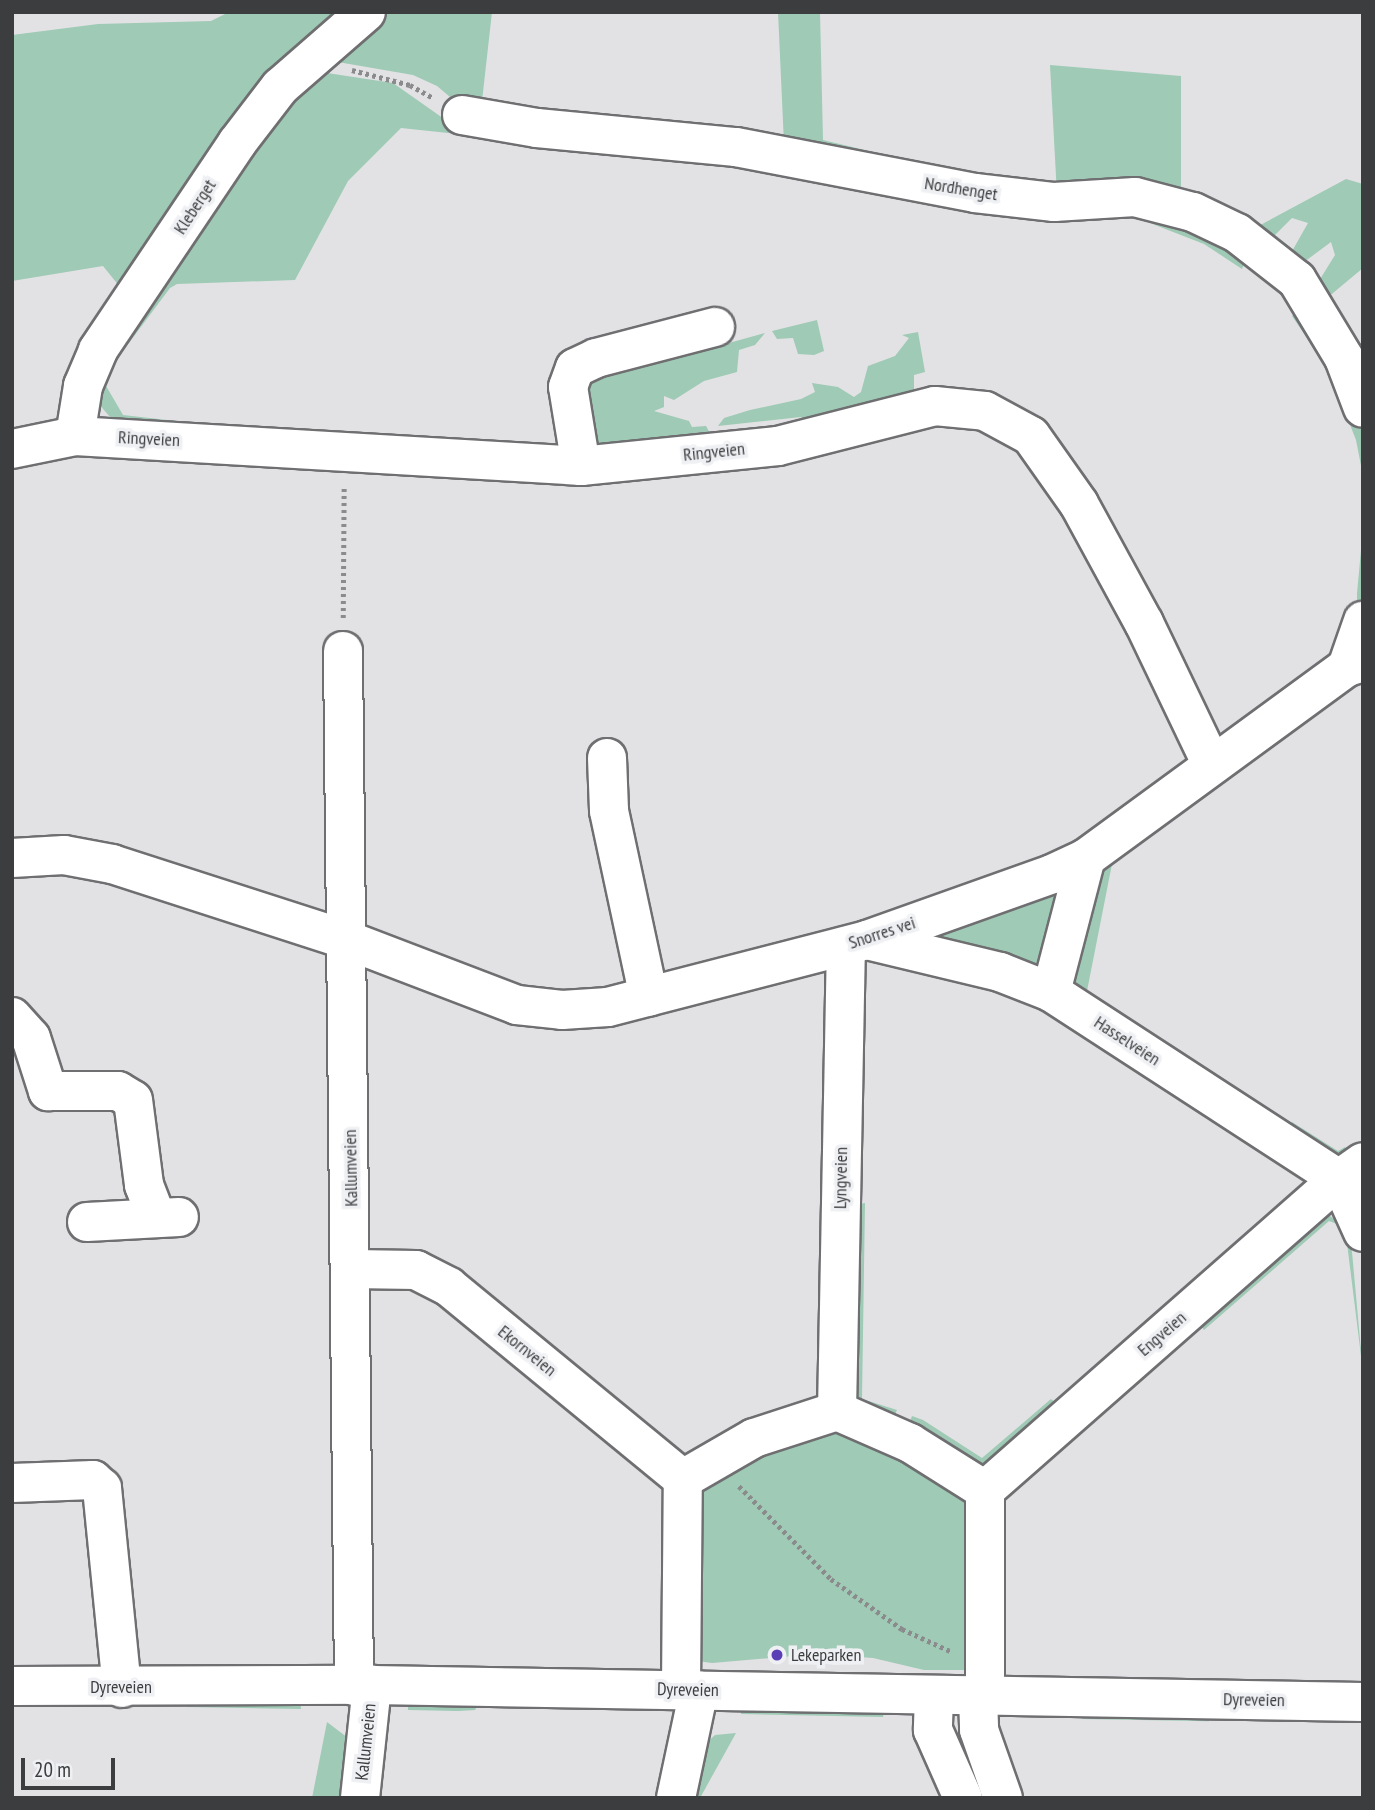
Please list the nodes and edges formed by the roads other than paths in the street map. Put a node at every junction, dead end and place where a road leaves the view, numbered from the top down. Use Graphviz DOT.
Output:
graph roads {
  1 [pos="366,12"];
  2 [pos="462,115"];
  3 [pos="715,327"];
  4 [pos="1363,408"];
  5 [pos="75,436"];
  6 [pos="12,449"];
  7 [pos="581,466"];
  8 [pos="1363,621"];
  9 [pos="343,650"];
  10 [pos="1355,665"];
  11 [pos="607,758"];
  12 [pos="1212,765"];
  13 [pos="12,858"];
  14 [pos="1087,858"];
  15 [pos="346,940"];
  16 [pos="856,943"];
  17 [pos="1051,992"];
  18 [pos="649,997"];
  19 [pos="12,1017"];
  20 [pos="1351,1170"];
  21 [pos="87,1222"];
  22 [pos="1363,1232"];
  23 [pos="352,1269"];
  24 [pos="837,1411"];
  25 [pos="682,1479"];
  26 [pos="12,1483"];
  27 [pos="985,1490"];
  28 [pos="983,1676"];
  29 [pos="12,1686"];
  30 [pos="363,1686"];
  31 [pos="122,1688"];
  32 [pos="690,1690"];
  33 [pos="934,1696"];
  34 [pos="1363,1702"];
  35 [pos="360,1798"];
  36 [pos="677,1798"];
  37 [pos="963,1798"];
  38 [pos="1003,1798"];
  1 -- 5 [label="street, Kleberget"];
  2 -- 4 [label="street, Nordhenget"];
  3 -- 7 [label="street"];
  5 -- 6 [label="street, Ringveien"];
  5 -- 7 [label="street, Ringveien"];
  7 -- 12 [label="street, Ringveien"];
  8 -- 10 [label="street"];
  9 -- 15 [label="street, Kallumveien"];
  10 -- 12 [label="street, Snorres vei"];
  11 -- 18 [label="street"];
  12 -- 14 [label="street, Snorres vei"];
  13 -- 15 [label="street"];
  14 -- 16 [label="street, Snorres vei"];
  14 -- 17 [label="street"];
  15 -- 18 [label="street, Snorres vei"];
  15 -- 23 [label="street, Kallumveien"];
  16 -- 17 [label="street, Hasselveien"];
  16 -- 18 [label="street, Snorres vei"];
  16 -- 24 [label="street, Lyngveien"];
  17 -- 20 [label="street, Hasselveien"];
  19 -- 21 [label="street"];
  20 -- 22 [label="street"];
  20 -- 27 [label="street, Engveien"];
  23 -- 25 [label="street, Ekornveien"];
  23 -- 30 [label="street, Kallumveien"];
  24 -- 25 [label="street"];
  24 -- 27 [label="street"];
  25 -- 32 [label="street"];
  26 -- 31 [label="street"];
  27 -- 28 [label="street"];
  28 -- 33 [label="street, Dyreveien"];
  28 -- 34 [label="street, Dyreveien"];
  28 -- 38 [label="street"];
  29 -- 31 [label="street, Dyreveien"];
  30 -- 31 [label="street, Dyreveien"];
  30 -- 32 [label="street, Dyreveien"];
  30 -- 35 [label="street, Kallumveien"];
  32 -- 33 [label="street, Dyreveien"];
  32 -- 36 [label="street"];
  33 -- 37 [label="street"];
}
